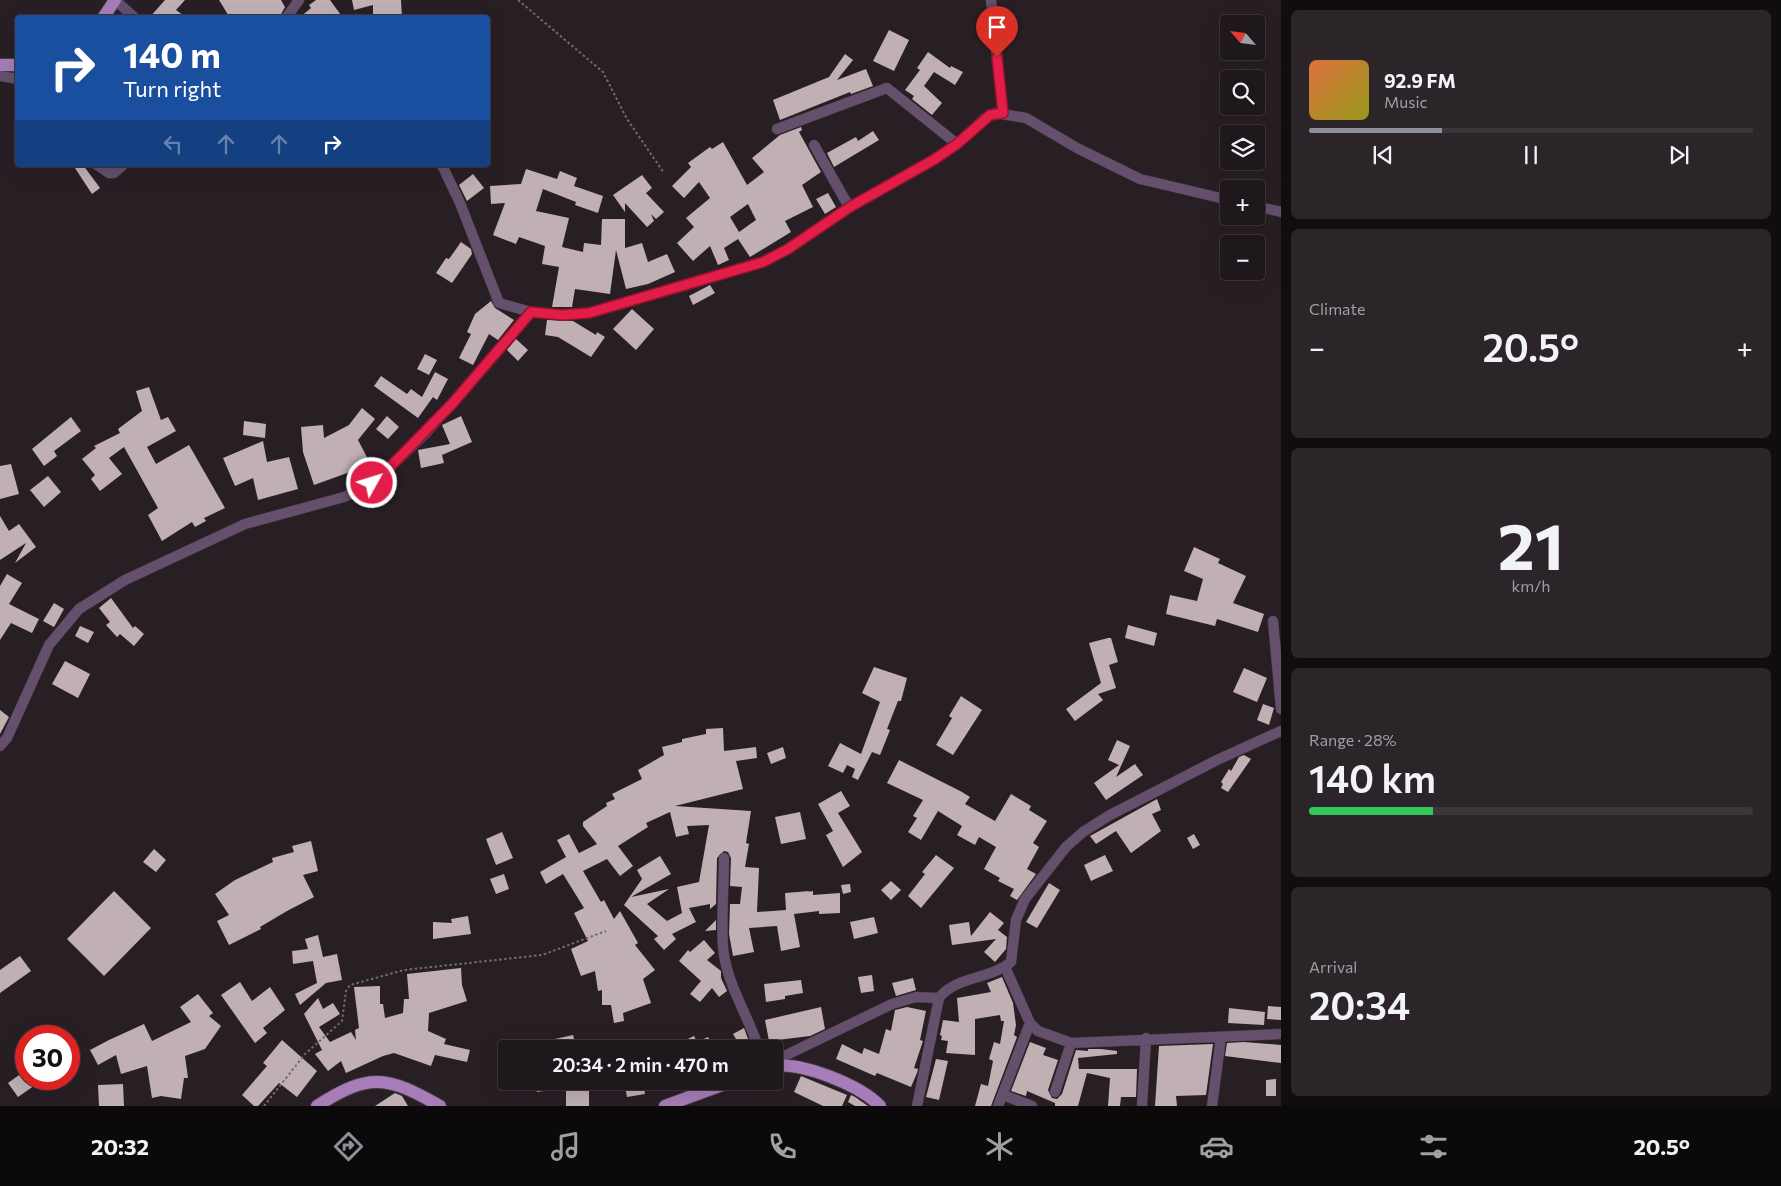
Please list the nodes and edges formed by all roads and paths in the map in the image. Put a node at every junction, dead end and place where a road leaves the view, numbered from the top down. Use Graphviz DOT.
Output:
graph roads {
  1 [pos="115,0"];
  2 [pos="299,0"];
  3 [pos="518,0"];
  4 [pos="991,0"];
  5 [pos="105,15"];
  6 [pos="132,15"];
  7 [pos="288,15"];
  8 [pos="0,65"];
  9 [pos="15,65"];
  10 [pos="0,76"];
  11 [pos="15,78"];
  12 [pos="1003,113"];
  13 [pos="776,129"];
  14 [pos="957,144"];
  15 [pos="814,145"];
  16 [pos="100,167"];
  17 [pos="121,167"];
  18 [pos="443,167"];
  19 [pos="664,173"];
  20 [pos="1220,198"];
  21 [pos="850,207"];
  22 [pos="1265,208"];
  23 [pos="1281,212"];
  24 [pos="531,312"];
  25 [pos="1272,621"];
  26 [pos="1281,709"];
  27 [pos="1281,731"];
  28 [pos="0,746"];
  29 [pos="724,858"];
  30 [pos="606,930"];
  31 [pos="1005,967"];
  32 [pos="939,998"];
  33 [pos="1030,1023"];
  34 [pos="1281,1034"];
  35 [pos="1222,1037"];
  36 [pos="1146,1038"];
  37 [pos="755,1040"];
  38 [pos="1071,1043"];
  39 [pos="783,1057"];
  40 [pos="783,1067"];
  41 [pos="709,1090"];
  42 [pos="1055,1092"];
  43 [pos="1003,1095"];
  44 [pos="264,1106"];
  45 [pos="316,1106"];
  46 [pos="440,1106"];
  47 [pos="666,1106"];
  48 [pos="880,1106"];
  49 [pos="917,1106"];
  50 [pos="998,1106"];
  51 [pos="1032,1106"];
  52 [pos="1142,1106"];
  53 [pos="1212,1106"];
  1 -- 5 [label="main road"];
  1 -- 6 [label="street"];
  2 -- 7 [label="street"];
  3 -- 19 [label="path"];
  4 -- 12 [label="street"];
  8 -- 9 [label="main road"];
  10 -- 11 [label="street"];
  12 -- 14 [label="street"];
  12 -- 20 [label="street"];
  13 -- 14 [label="street"];
  14 -- 21 [label="street"];
  15 -- 21 [label="street"];
  16 -- 17 [label="street"];
  18 -- 24 [label="street"];
  21 -- 24 [label="street"];
  22 -- 23 [label="street"];
  24 -- 28 [label="street"];
  25 -- 26 [label="street"];
  27 -- 31 [label="street"];
  29 -- 37 [label="street"];
  30 -- 44 [label="path"];
  31 -- 32 [label="street"];
  31 -- 33 [label="street"];
  32 -- 39 [label="street"];
  32 -- 49 [label="street"];
  33 -- 38 [label="street"];
  33 -- 43 [label="street"];
  34 -- 35 [label="street"];
  35 -- 36 [label="street"];
  35 -- 53 [label="street"];
  36 -- 38 [label="street"];
  36 -- 52 [label="street"];
  38 -- 42 [label="street"];
  40 -- 48 [label="main road"];
  41 -- 47 [label="main road"];
  43 -- 50 [label="street"];
  43 -- 51 [label="street"];
  45 -- 46 [label="main road"];
}
